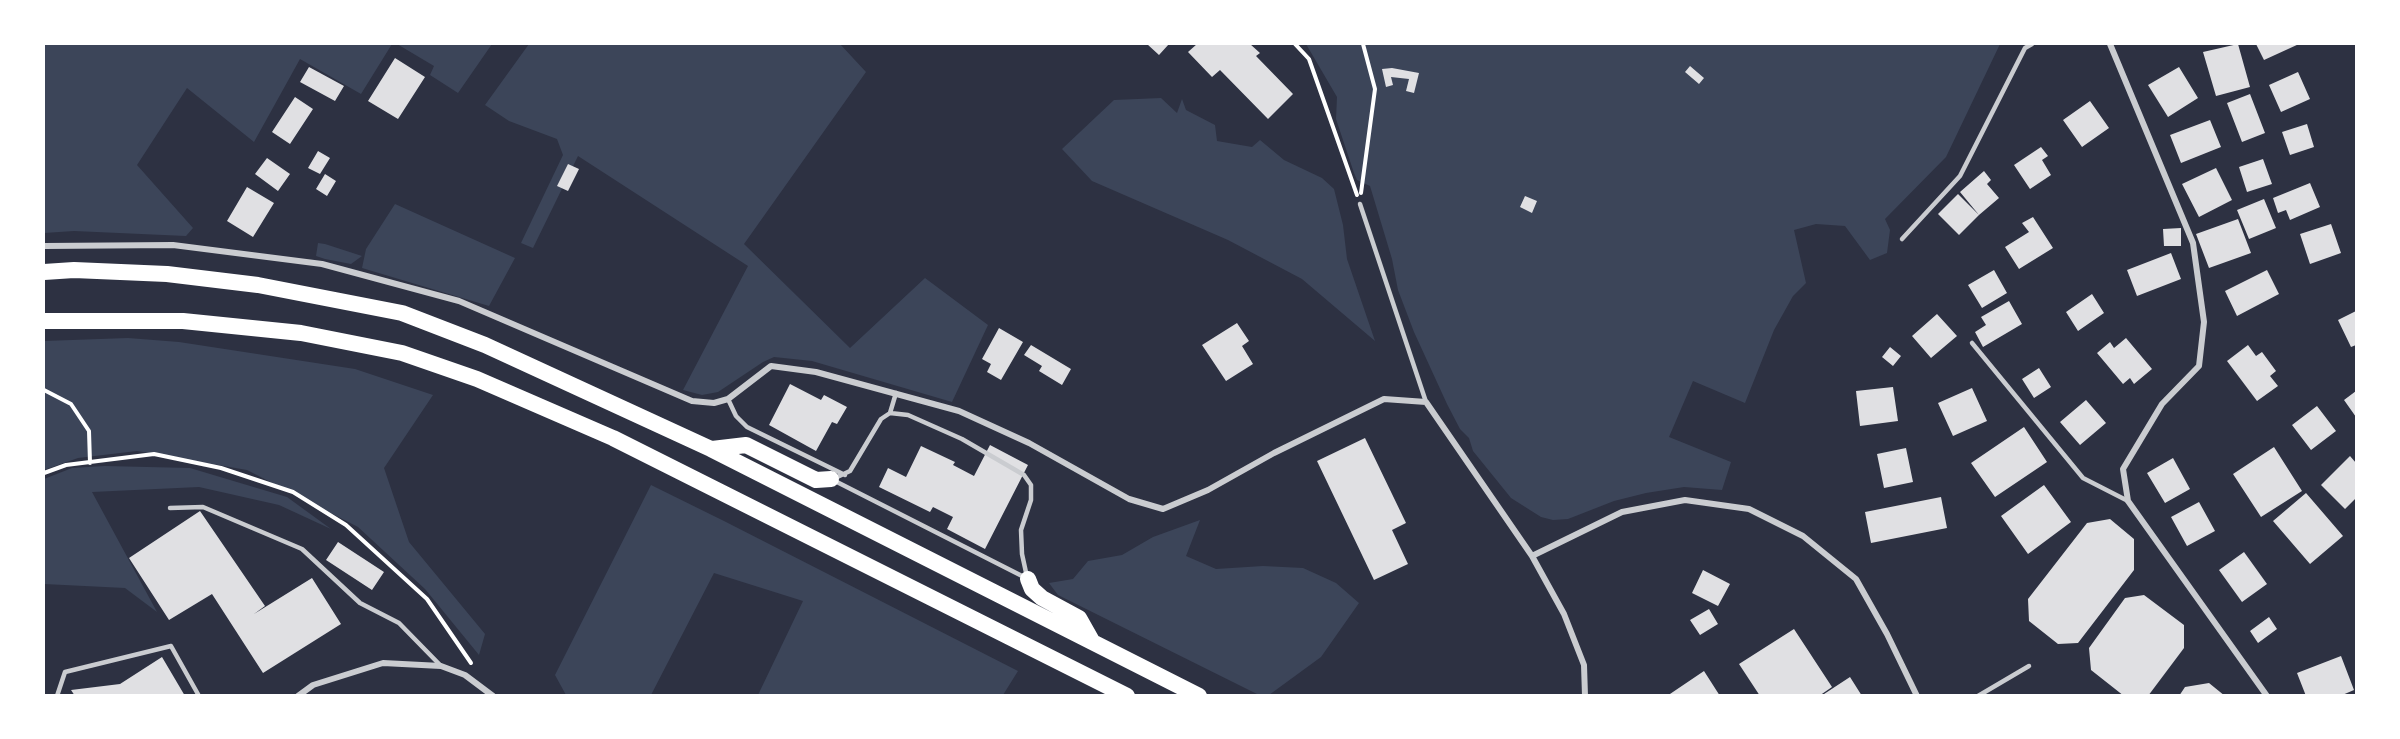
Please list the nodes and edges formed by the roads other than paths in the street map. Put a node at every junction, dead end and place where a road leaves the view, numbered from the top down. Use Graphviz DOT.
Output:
graph roads {
  1 [pos="2032,44"];
  2 [pos="2110,44"];
  3 [pos="1360,204"];
  4 [pos="1902,239"];
  5 [pos="44,246"];
  6 [pos="44,272"];
  7 [pos="44,321"];
  8 [pos="1972,342"];
  9 [pos="896,393"];
  10 [pos="729,399"];
  11 [pos="1426,402"];
  12 [pos="890,413"];
  13 [pos="711,449"];
  14 [pos="838,477"];
  15 [pos="2128,501"];
  16 [pos="170,508"];
  17 [pos="1532,556"];
  18 [pos="1028,579"];
  19 [pos="1092,641"];
  20 [pos="441,666"];
  21 [pos="2029,666"];
  22 [pos="57,696"];
  23 [pos="199,696"];
  24 [pos="298,696"];
  25 [pos="493,696"];
  26 [pos="1126,696"];
  27 [pos="1199,696"];
  28 [pos="1586,696"];
  29 [pos="1917,696"];
  30 [pos="1978,696"];
  31 [pos="2267,696"];
  1 -- 4 [label="lane"];
  2 -- 15 [label="street"];
  3 -- 11 [label="lane"];
  5 -- 10 [label="street"];
  6 -- 13 [label="highway"];
  7 -- 26 [label="highway"];
  8 -- 15 [label="lane"];
  9 -- 10 [label="street"];
  9 -- 11 [label="street"];
  9 -- 12 [label="lane"];
  10 -- 14 [label="lane"];
  11 -- 17 [label="street"];
  12 -- 14 [label="lane"];
  12 -- 18 [label="lane"];
  13 -- 14 [label="highway"];
  13 -- 19 [label="highway"];
  14 -- 18 [label="lane"];
  15 -- 31 [label="street"];
  16 -- 20 [label="lane"];
  17 -- 28 [label="street"];
  17 -- 29 [label="street"];
  18 -- 19 [label="highway"];
  19 -- 27 [label="highway"];
  20 -- 24 [label="street"];
  20 -- 25 [label="street"];
  21 -- 30 [label="lane"];
  22 -- 23 [label="lane"];
}
